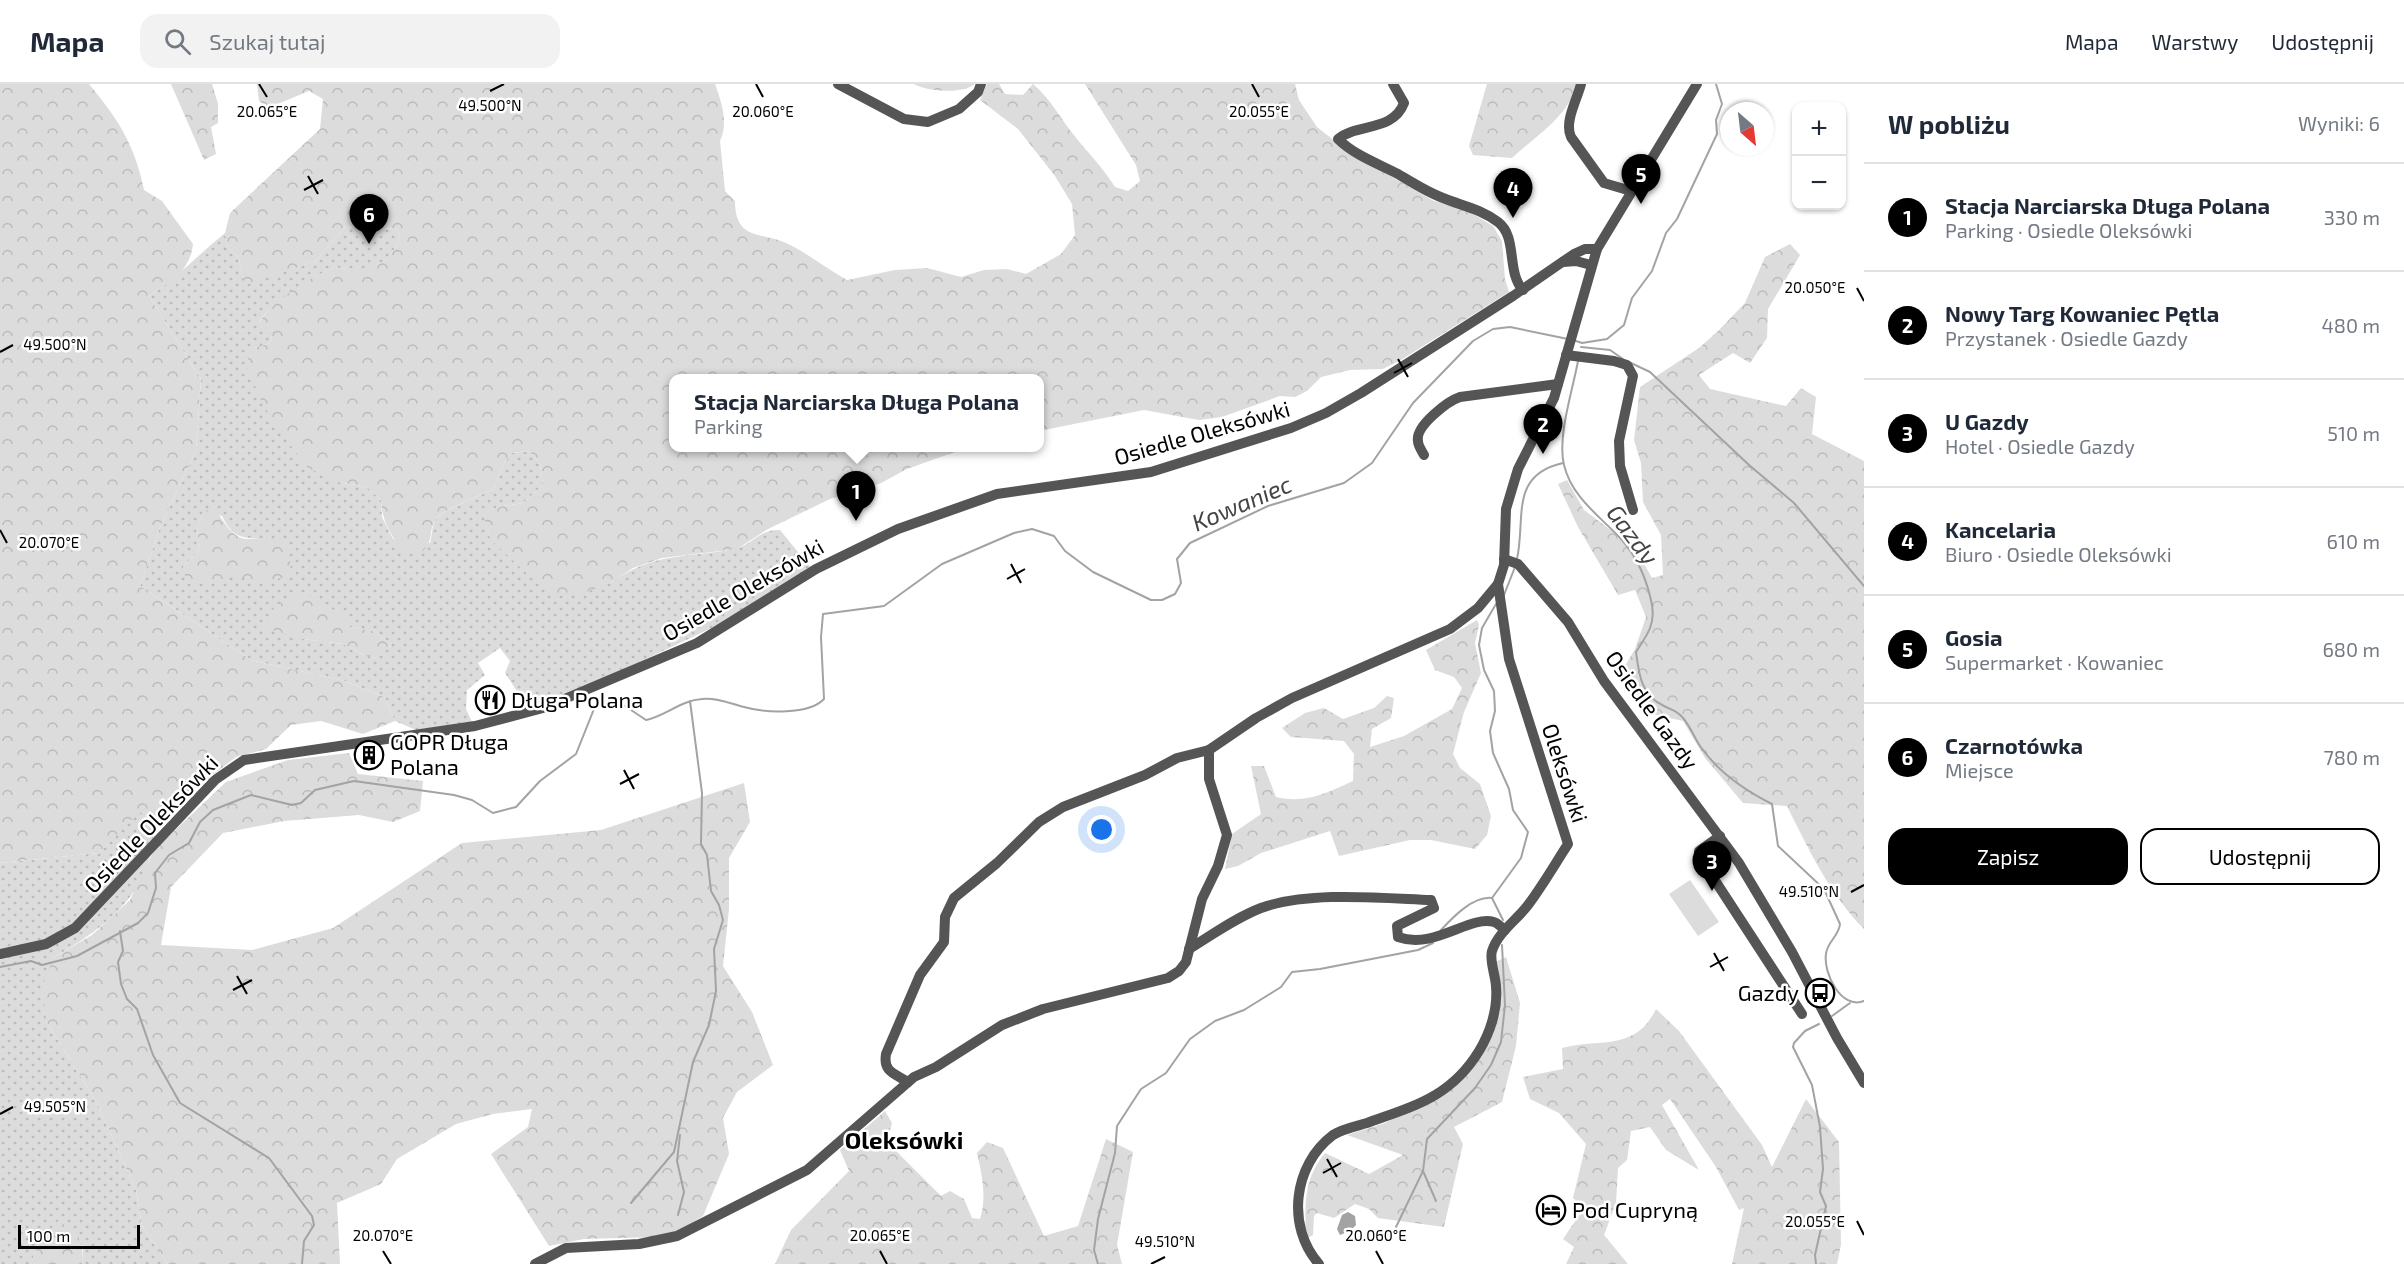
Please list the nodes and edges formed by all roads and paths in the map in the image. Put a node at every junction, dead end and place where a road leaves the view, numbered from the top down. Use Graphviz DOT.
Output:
graph roads {
  1 [pos="838,84"];
  2 [pos="981,84"];
  3 [pos="1393,84"];
  4 [pos="1581,84"];
  5 [pos="1697,84"];
  6 [pos="1631,192"];
  7 [pos="1597,249"];
  8 [pos="1563,262"];
  9 [pos="1591,265"];
  10 [pos="1523,290"];
  11 [pos="1569,354"];
  12 [pos="1558,384"];
  13 [pos="1424,455"];
  14 [pos="1633,510"];
  15 [pos="1510,561"];
  16 [pos="1498,584"];
  17 [pos="1209,750"];
  18 [pos="1720,836"];
  19 [pos="1505,930"];
  20 [pos="1189,949"];
  21 [pos="0,954"];
  22 [pos="1802,1014"];
  23 [pos="908,1082"];
  24 [pos="1864,1083"];
  25 [pos="535,1264"];
  26 [pos="1319,1264"];
  1 -- 2 [label="street"];
  3 -- 10 [label="street"];
  4 -- 6 [label="street"];
  5 -- 6 [label="street"];
  6 -- 7 [label="street"];
  7 -- 8 [label="street, Osiedle Oleksówki"];
  7 -- 9 [label="street"];
  8 -- 9 [label="street"];
  8 -- 10 [label="street, Osiedle Oleksówki"];
  9 -- 11 [label="street"];
  10 -- 21 [label="street, Osiedle Oleksówki"];
  11 -- 12 [label="street"];
  11 -- 14 [label="street"];
  12 -- 13 [label="street"];
  12 -- 15 [label="street"];
  15 -- 16 [label="street, Oleksówki"];
  15 -- 18 [label="street, Osiedle Gazdy"];
  16 -- 17 [label="street"];
  16 -- 19 [label="street, Oleksówki"];
  17 -- 20 [label="street"];
  17 -- 23 [label="street"];
  18 -- 22 [label="street"];
  18 -- 24 [label="street, Osiedle Gazdy"];
  19 -- 20 [label="street"];
  19 -- 26 [label="street, Oleksówki"];
  20 -- 23 [label="street"];
  23 -- 25 [label="street"];
}
